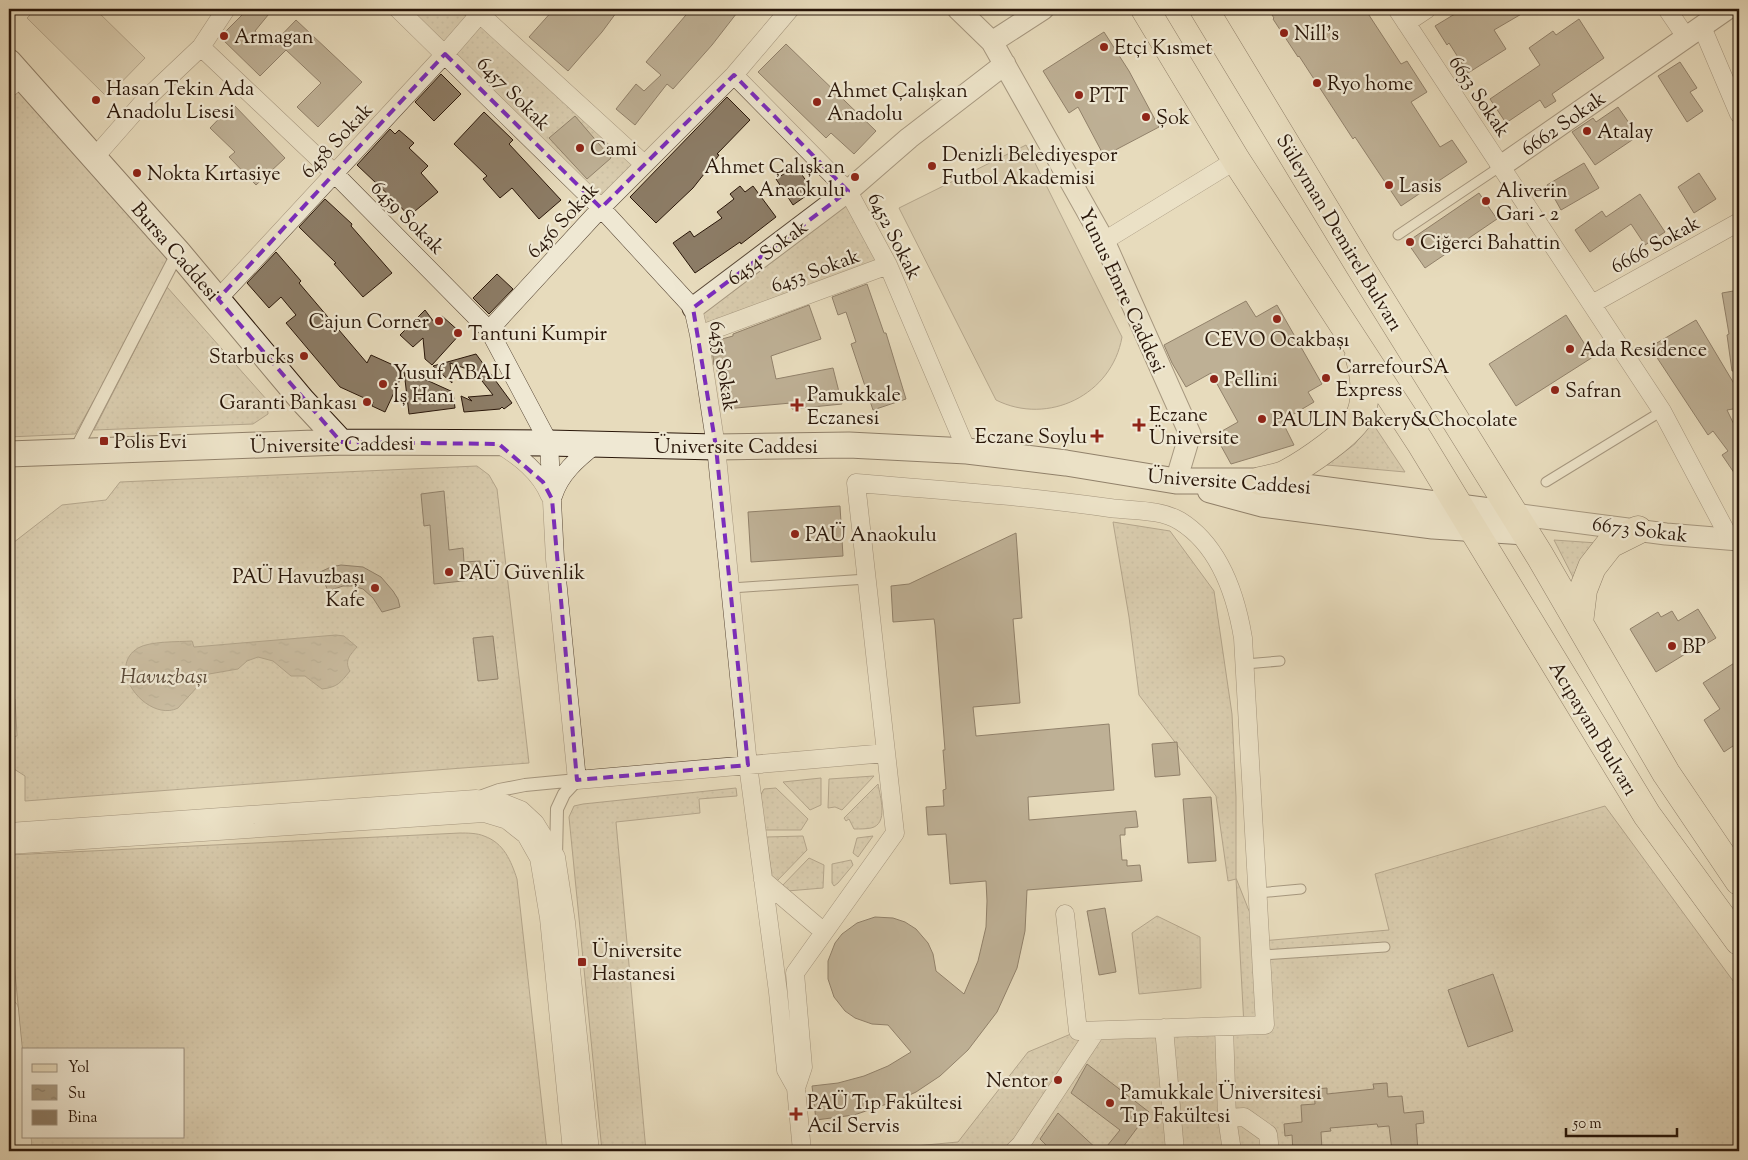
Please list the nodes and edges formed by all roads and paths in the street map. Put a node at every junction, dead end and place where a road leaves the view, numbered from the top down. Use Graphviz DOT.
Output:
graph roads {
  1 [pos="226,9"];
  2 [pos="398,9"];
  3 [pos="790,9"];
  4 [pos="958,9"];
  5 [pos="1043,9"];
  6 [pos="1145,9"];
  7 [pos="1204,9"];
  8 [pos="1427,9"];
  9 [pos="1667,9"];
  10 [pos="479,11"];
  11 [pos="1402,16"];
  12 [pos="1707,20"];
  13 [pos="992,42"];
  14 [pos="201,47"];
  15 [pos="445,54"];
  16 [pos="1004,64"];
  17 [pos="734,75"];
  18 [pos="13,76"];
  19 [pos="1739,114"];
  20 [pos="94,158"];
  21 [pos="1236,160"];
  22 [pos="644,164"];
  23 [pos="1501,166"];
  24 [pos="334,172"];
  25 [pos="848,191"];
  26 [pos="601,208"];
  27 [pos="1739,222"];
  28 [pos="1398,235"];
  29 [pos="1104,241"];
  30 [pos="178,252"];
  31 [pos="888,265"];
  32 [pos="218,299"];
  33 [pos="1592,304"];
  34 [pos="693,308"];
  35 [pos="489,330"];
  36 [pos="699,335"];
  37 [pos="1353,340"];
  38 [pos="1662,411"];
  39 [pos="340,442"];
  40 [pos="549,443"];
  41 [pos="499,444"];
  42 [pos="595,445"];
  43 [pos="716,447"];
  44 [pos="75,451"];
  45 [pos="967,451"];
  46 [pos="15,458"];
  47 [pos="1176,481"];
  48 [pos="1260,481"];
  49 [pos="1546,482"];
  50 [pos="552,499"];
  51 [pos="1467,519"];
  52 [pos="1526,521"];
  53 [pos="1638,530"];
  54 [pos="1735,539"];
  55 [pos="1540,556"];
  56 [pos="867,579"];
  57 [pos="731,588"];
  58 [pos="1579,623"];
  59 [pos="1280,661"];
  60 [pos="1245,664"];
  61 [pos="886,752"];
  62 [pos="748,765"];
  63 [pos="577,780"];
  64 [pos="476,799"];
  65 [pos="9,832"];
  66 [pos="9,845"];
  67 [pos="556,857"];
  68 [pos="763,880"];
  69 [pos="1739,881"];
  70 [pos="1301,889"];
  71 [pos="1258,893"];
  72 [pos="1066,914"];
  73 [pos="824,932"];
  74 [pos="1739,941"];
  75 [pos="1385,947"];
  76 [pos="1261,955"];
  77 [pos="9,1009"];
  78 [pos="1224,1027"];
  79 [pos="1164,1028"];
  80 [pos="1096,1030"];
  81 [pos="796,1088"];
  82 [pos="1227,1118"];
  83 [pos="22,1151"];
  84 [pos="572,1151"];
  85 [pos="590,1151"];
  86 [pos="802,1151"];
  87 [pos="1014,1151"];
  88 [pos="1175,1151"];
  89 [pos="1232,1151"];
  90 [pos="1270,1151"];
  1 -- 14 [label="street"];
  2 -- 15 [label="street, 6457 Sokak"];
  3 -- 17 [label="street, 6456 Sokak"];
  4 -- 13 [label="street, Yunus Emre Caddesi"];
  5 -- 13 [label="street"];
  6 -- 21 [label="main road"];
  7 -- 52 [label="main road, Süleyman Demirel Bulvarı"];
  8 -- 11 [label="street"];
  9 -- 12 [label="street"];
  10 -- 15 [label="street, 6458 Sokak"];
  10 -- 22 [label="street"];
  11 -- 23 [label="street, 6653 Sokak"];
  12 -- 19 [label="street"];
  12 -- 23 [label="street, 6662 Sokak"];
  13 -- 16 [label="street, Yunus Emre Caddesi"];
  14 -- 20 [label="street"];
  14 -- 24 [label="street, 6459 Sokak"];
  15 -- 24 [label="street, 6458 Sokak"];
  15 -- 26 [label="street, 6457 Sokak"];
  16 -- 25 [label="street, 6454 Sokak"];
  16 -- 29 [label="street, Yunus Emre Caddesi"];
  17 -- 22 [label="street, 6456 Sokak"];
  17 -- 25 [label="street, 6452 Sokak"];
  18 -- 20 [label="main road, Bursa Caddesi"];
  20 -- 30 [label="main road, Bursa Caddesi"];
  21 -- 29 [label="street"];
  21 -- 37 [label="main road"];
  22 -- 26 [label="street, 6456 Sokak"];
  23 -- 28 [label="lane, 6662 Sokak"];
  23 -- 33 [label="street, 6653 Sokak"];
  24 -- 32 [label="street, 6458 Sokak"];
  24 -- 35 [label="street, 6459 Sokak"];
  25 -- 31 [label="street, 6452 Sokak"];
  25 -- 34 [label="street, 6454 Sokak"];
  26 -- 34 [label="street, 6455 Sokak"];
  26 -- 35 [label="street, 6456 Sokak"];
  27 -- 33 [label="street, 6666 Sokak"];
  29 -- 47 [label="street, Yunus Emre Caddesi"];
  30 -- 32 [label="main road, Bursa Caddesi"];
  30 -- 44 [label="street"];
  31 -- 36 [label="street, 6453 Sokak"];
  31 -- 45 [label="street, 6452 Sokak"];
  32 -- 39 [label="main road, Bursa Caddesi"];
  33 -- 38 [label="street, 6653 Sokak"];
  34 -- 36 [label="street, 6455 Sokak"];
  35 -- 40 [label="street, 6459 Sokak"];
  36 -- 43 [label="street, 6455 Sokak"];
  37 -- 48 [label="main road"];
  37 -- 51 [label="main road"];
  38 -- 49 [label="lane"];
  38 -- 54 [label="street, 6653 Sokak"];
  39 -- 41 [label="main road, Üniversite Caddesi"];
  39 -- 44 [label="main road, Üniversite Caddesi"];
  40 -- 41 [label="main road, Üniversite Caddesi"];
  40 -- 42 [label="main road, Üniversite Caddesi"];
  40 -- 50 [label="street"];
  41 -- 50 [label="street"];
  42 -- 43 [label="main road, Üniversite Caddesi"];
  42 -- 50 [label="street"];
  43 -- 45 [label="main road, Üniversite Caddesi"];
  43 -- 57 [label="street, 6455 Sokak"];
  44 -- 46 [label="main road, Üniversite Caddesi"];
  45 -- 47 [label="main road, Üniversite Caddesi"];
  47 -- 48 [label="main road, Üniversite Caddesi"];
  47 -- 51 [label="main road"];
  48 -- 51 [label="main road, Üniversite Caddesi"];
  50 -- 63 [label="street"];
  51 -- 52 [label="main road"];
  51 -- 74 [label="main road, Acıpayam Bulvarı"];
  52 -- 53 [label="street, 6673 Sokak"];
  52 -- 55 [label="main road, Süleyman Demirel Bulvarı"];
  53 -- 54 [label="street, 6673 Sokak"];
  53 -- 58 [label="main road"];
  55 -- 58 [label="main road, Acıpayam Bulvarı"];
  56 -- 57 [label="lane"];
  56 -- 60 [label="street"];
  56 -- 61 [label="street"];
  57 -- 62 [label="street, 6455 Sokak"];
  58 -- 69 [label="main road, Acıpayam Bulvarı"];
  59 -- 60 [label="lane"];
  60 -- 71 [label="street"];
  61 -- 62 [label="street"];
  61 -- 73 [label="street"];
  62 -- 63 [label="street"];
  62 -- 68 [label="street, 6455 Sokak"];
  63 -- 64 [label="street"];
  63 -- 67 [label="street"];
  65 -- 67 [label="street"];
  66 -- 84 [label="street"];
  67 -- 85 [label="street"];
  68 -- 73 [label="street"];
  68 -- 81 [label="street, 6455 Sokak"];
  70 -- 71 [label="lane"];
  71 -- 76 [label="street"];
  72 -- 80 [label="street"];
  73 -- 81 [label="street"];
  75 -- 76 [label="lane"];
  76 -- 78 [label="street"];
  77 -- 83 [label="street"];
  78 -- 79 [label="street"];
  78 -- 82 [label="street"];
  79 -- 80 [label="street"];
  79 -- 88 [label="street"];
  80 -- 87 [label="street"];
  81 -- 86 [label="street"];
  82 -- 89 [label="street"];
  82 -- 90 [label="street"];
}
